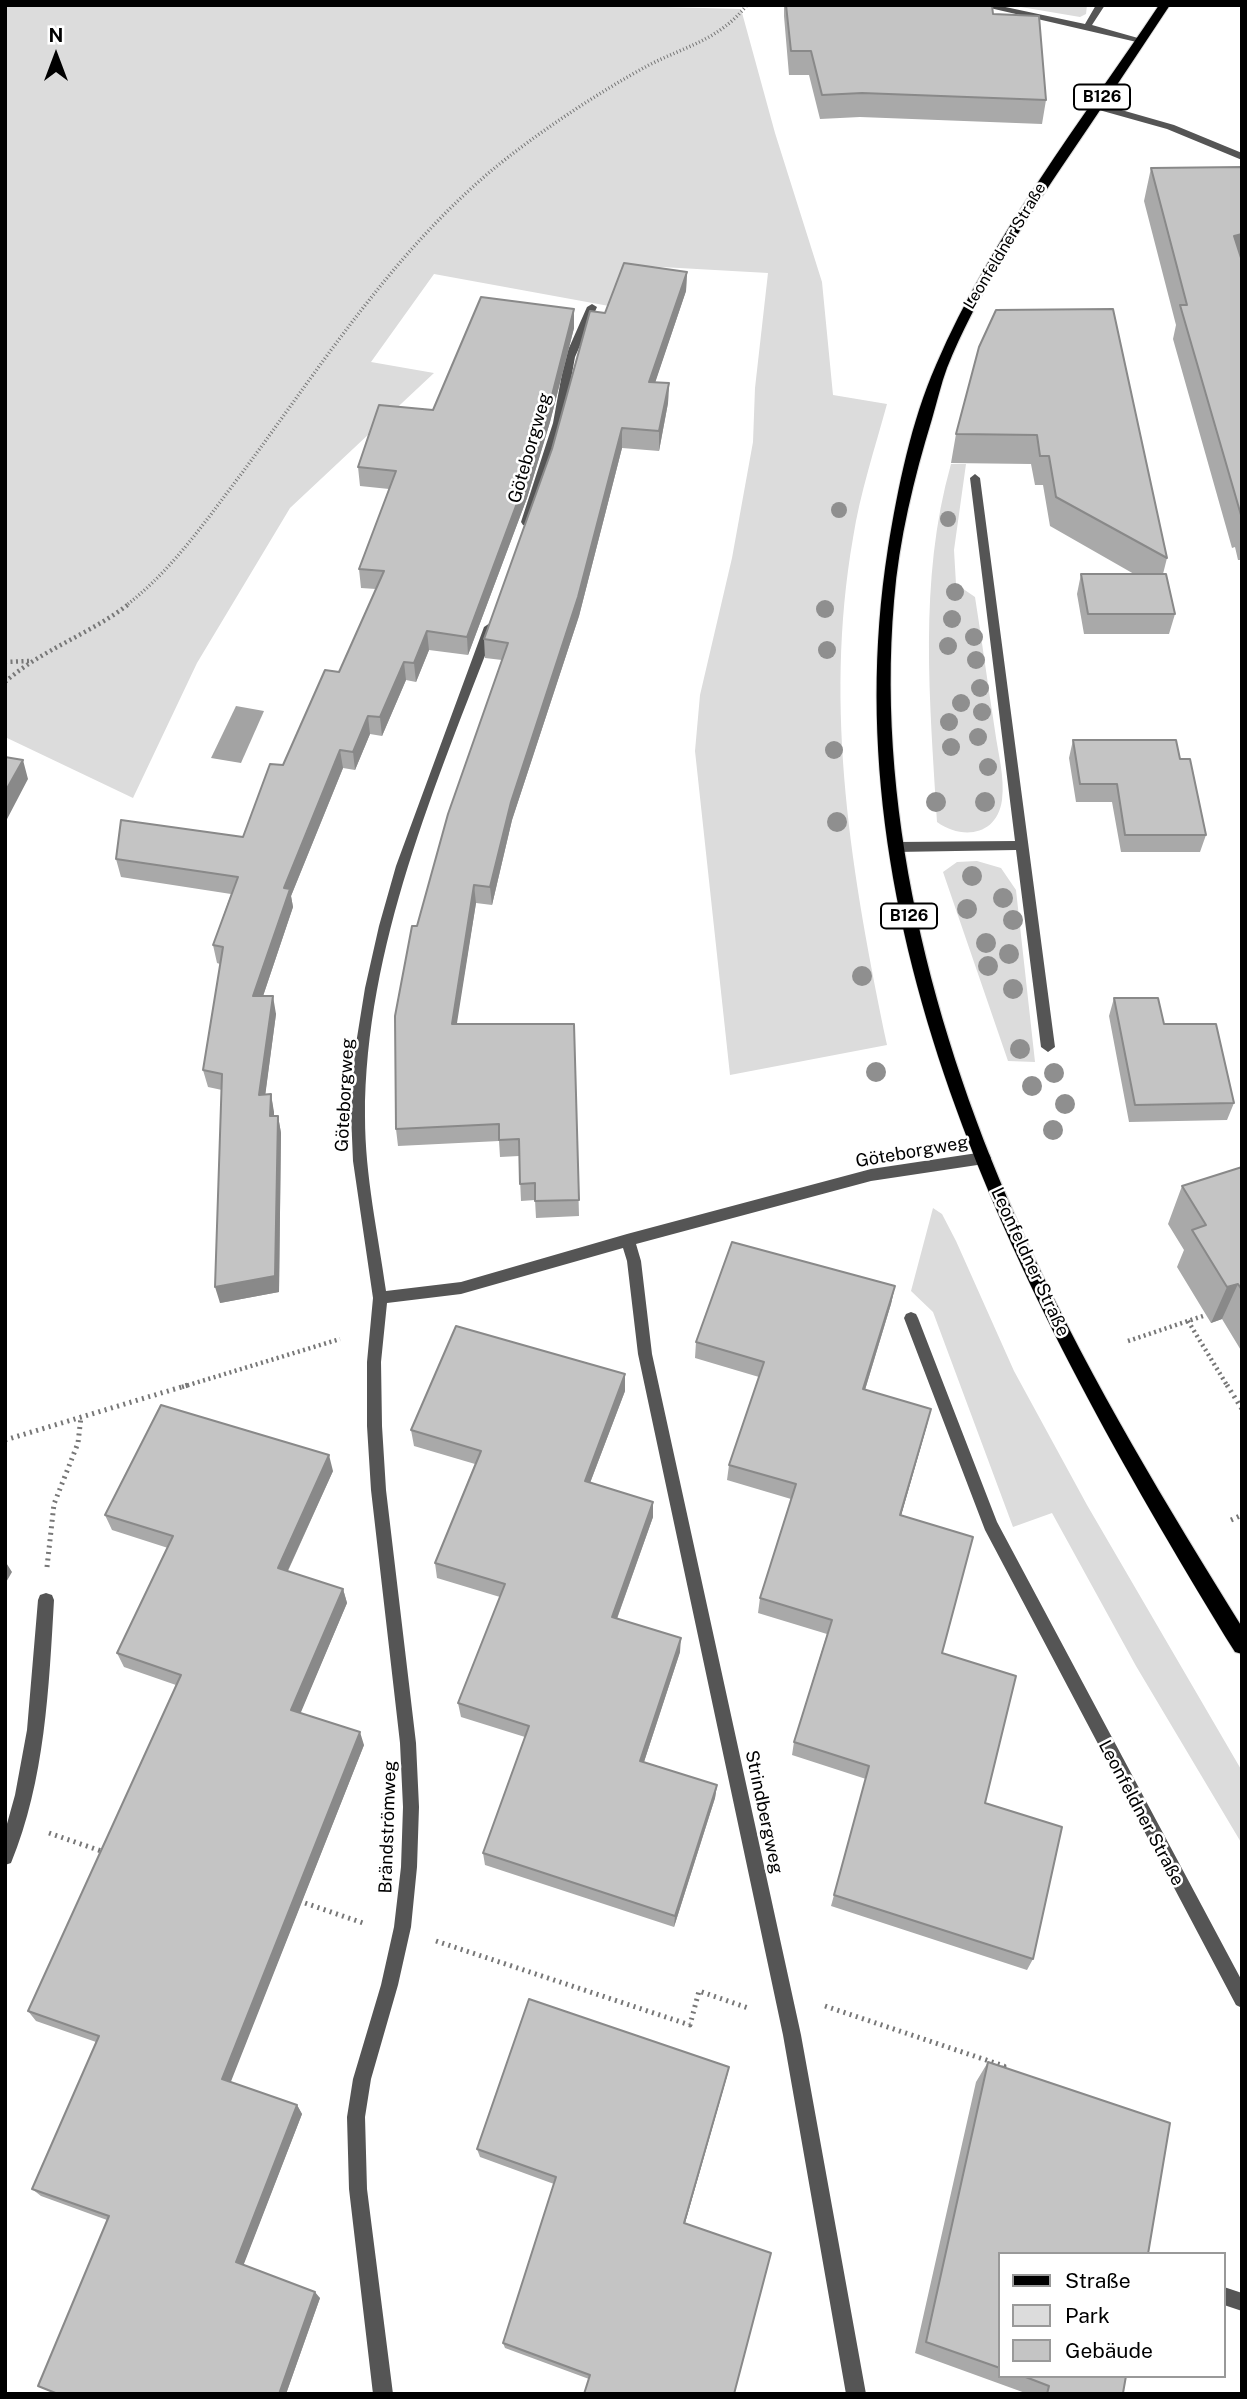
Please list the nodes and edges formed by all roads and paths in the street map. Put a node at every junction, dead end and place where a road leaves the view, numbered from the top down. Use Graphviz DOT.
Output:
graph roads {
  1 [pos="747,5"];
  2 [pos="981,5"];
  3 [pos="1101,5"];
  4 [pos="1165,5"];
  5 [pos="1087,27"];
  6 [pos="1141,40"];
  7 [pos="1096,106"];
  8 [pos="1242,157"];
  9 [pos="592,307"];
  10 [pos="975,478"];
  11 [pos="520,541"];
  12 [pos="494,617"];
  13 [pos="29,661"];
  14 [pos="5,662"];
  15 [pos="5,682"];
  16 [pos="1022,845"];
  17 [pos="896,847"];
  18 [pos="1048,1047"];
  19 [pos="984,1158"];
  20 [pos="627,1240"];
  21 [pos="380,1298"];
  22 [pos="1206,1315"];
  23 [pos="911,1318"];
  24 [pos="1188,1321"];
  25 [pos="345,1337"];
  26 [pos="1128,1341"];
  27 [pos="1242,1409"];
  28 [pos="81,1417"];
  29 [pos="5,1440"];
  30 [pos="1242,1515"];
  31 [pos="1231,1520"];
  32 [pos="46,1600"];
  33 [pos="1242,1645"];
  34 [pos="16,1822"];
  35 [pos="117,1856"];
  36 [pos="5,1857"];
  37 [pos="288,1897"];
  38 [pos="401,1933"];
  39 [pos="1242,1998"];
  40 [pos="786,2008"];
  41 [pos="1001,2082"];
  42 [pos="383,2394"];
  43 [pos="856,2394"];
  1 -- 13 [label="path"];
  2 -- 5 [label="street"];
  3 -- 5 [label="street"];
  4 -- 6 [label="main road, Leonfeldner Straße / B126"];
  5 -- 6 [label="street"];
  6 -- 7 [label="main road, Leonfeldner Straße / B126"];
  7 -- 8 [label="street"];
  7 -- 17 [label="main road, Leonfeldner Straße / B126"];
  9 -- 11 [label="street, Göteborgweg"];
  10 -- 16 [label="street"];
  12 -- 21 [label="street, Göteborgweg"];
  13 -- 14 [label="path"];
  13 -- 15 [label="path"];
  16 -- 17 [label="street"];
  16 -- 18 [label="street"];
  17 -- 19 [label="main road, Leonfeldner Straße / B126"];
  19 -- 20 [label="street, Göteborgweg"];
  19 -- 33 [label="main road, Leonfeldner Straße / B126"];
  20 -- 21 [label="street, Göteborgweg"];
  20 -- 40 [label="street, Strindbergweg"];
  21 -- 38 [label="street, Brändströmweg"];
  22 -- 24 [label="path"];
  23 -- 39 [label="street, Leonfeldner Straße"];
  24 -- 26 [label="path"];
  24 -- 27 [label="path"];
  25 -- 28 [label="path"];
  28 -- 29 [label="path"];
  28 -- 32 [label="path"];
  30 -- 31 [label="path"];
  32 -- 34 [label="street"];
  34 -- 35 [label="path"];
  34 -- 36 [label="street"];
  37 -- 38 [label="path"];
  38 -- 40 [label="path"];
  38 -- 42 [label="street, Brändströmweg"];
  40 -- 41 [label="path"];
  40 -- 43 [label="street, Strindbergweg"];
}
